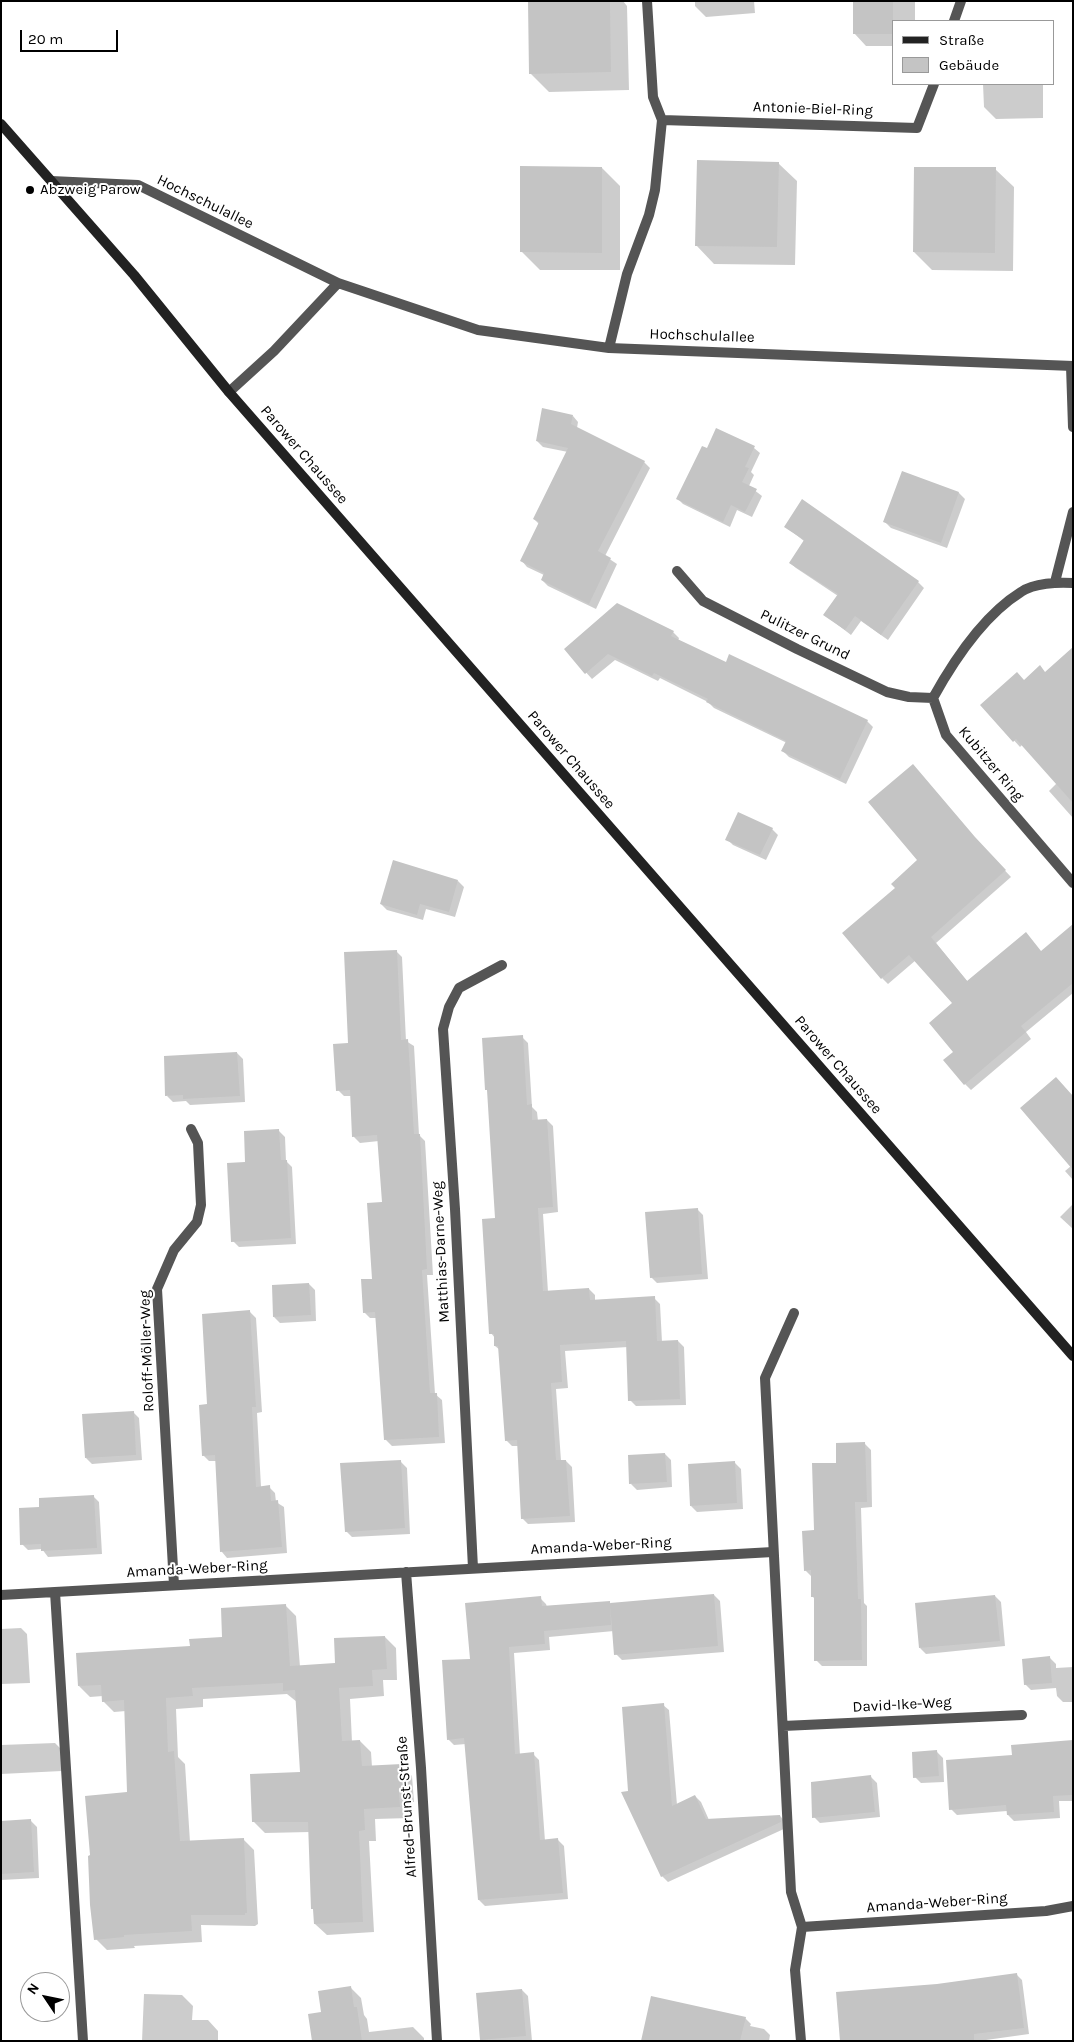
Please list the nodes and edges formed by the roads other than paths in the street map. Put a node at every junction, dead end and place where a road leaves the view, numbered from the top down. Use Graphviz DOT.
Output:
graph roads {
  1 [pos="647,1"];
  2 [pos="961,1"];
  3 [pos="954,20"];
  4 [pos="934,85"];
  5 [pos="662,120"];
  6 [pos="1,124"];
  7 [pos="51,181"];
  8 [pos="338,283"];
  9 [pos="608,348"];
  10 [pos="1072,366"];
  11 [pos="229,392"];
  12 [pos="1073,427"];
  13 [pos="1073,512"];
  14 [pos="677,571"];
  15 [pos="1055,582"];
  16 [pos="1073,583"];
  17 [pos="934,698"];
  18 [pos="1073,883"];
  19 [pos="502,965"];
  20 [pos="191,1129"];
  21 [pos="794,1313"];
  22 [pos="1073,1356"];
  23 [pos="773,1552"];
  24 [pos="473,1568"];
  25 [pos="406,1572"];
  26 [pos="174,1584"];
  27 [pos="55,1592"];
  28 [pos="1,1595"];
  29 [pos="1022,1715"];
  30 [pos="783,1726"];
  31 [pos="1073,1906"];
  32 [pos="802,1927"];
  33 [pos="83,2041"];
  34 [pos="437,2041"];
  35 [pos="801,2041"];
  1 -- 5 [label="street"];
  2 -- 3 [label="street"];
  4 -- 5 [label="street, Antonie-Biel-Ring"];
  5 -- 9 [label="street"];
  6 -- 7 [label="street, Parower Chaussee"];
  7 -- 8 [label="street, Hochschulallee"];
  7 -- 11 [label="street, Parower Chaussee"];
  8 -- 9 [label="street, Hochschulallee"];
  8 -- 11 [label="street"];
  9 -- 10 [label="street, Hochschulallee"];
  10 -- 12 [label="street"];
  11 -- 22 [label="street, Parower Chaussee"];
  13 -- 15 [label="street"];
  14 -- 17 [label="street, Pulitzer Grund"];
  15 -- 16 [label="street"];
  15 -- 17 [label="street"];
  17 -- 18 [label="street, Kubitzer Ring"];
  19 -- 24 [label="street, Matthias-Darne-Weg"];
  20 -- 26 [label="street, Roloff-Möller-Weg"];
  21 -- 23 [label="street"];
  23 -- 24 [label="street, Amanda-Weber-Ring"];
  23 -- 30 [label="street"];
  24 -- 25 [label="street, Amanda-Weber-Ring"];
  25 -- 26 [label="street, Amanda-Weber-Ring"];
  25 -- 34 [label="street, Alfred-Brunst-Straße"];
  26 -- 27 [label="street, Amanda-Weber-Ring"];
  27 -- 28 [label="street, Amanda-Weber-Ring"];
  27 -- 33 [label="street"];
  29 -- 30 [label="street, David-Ike-Weg"];
  30 -- 32 [label="street"];
  31 -- 32 [label="street, Amanda-Weber-Ring"];
  32 -- 35 [label="street"];
}
